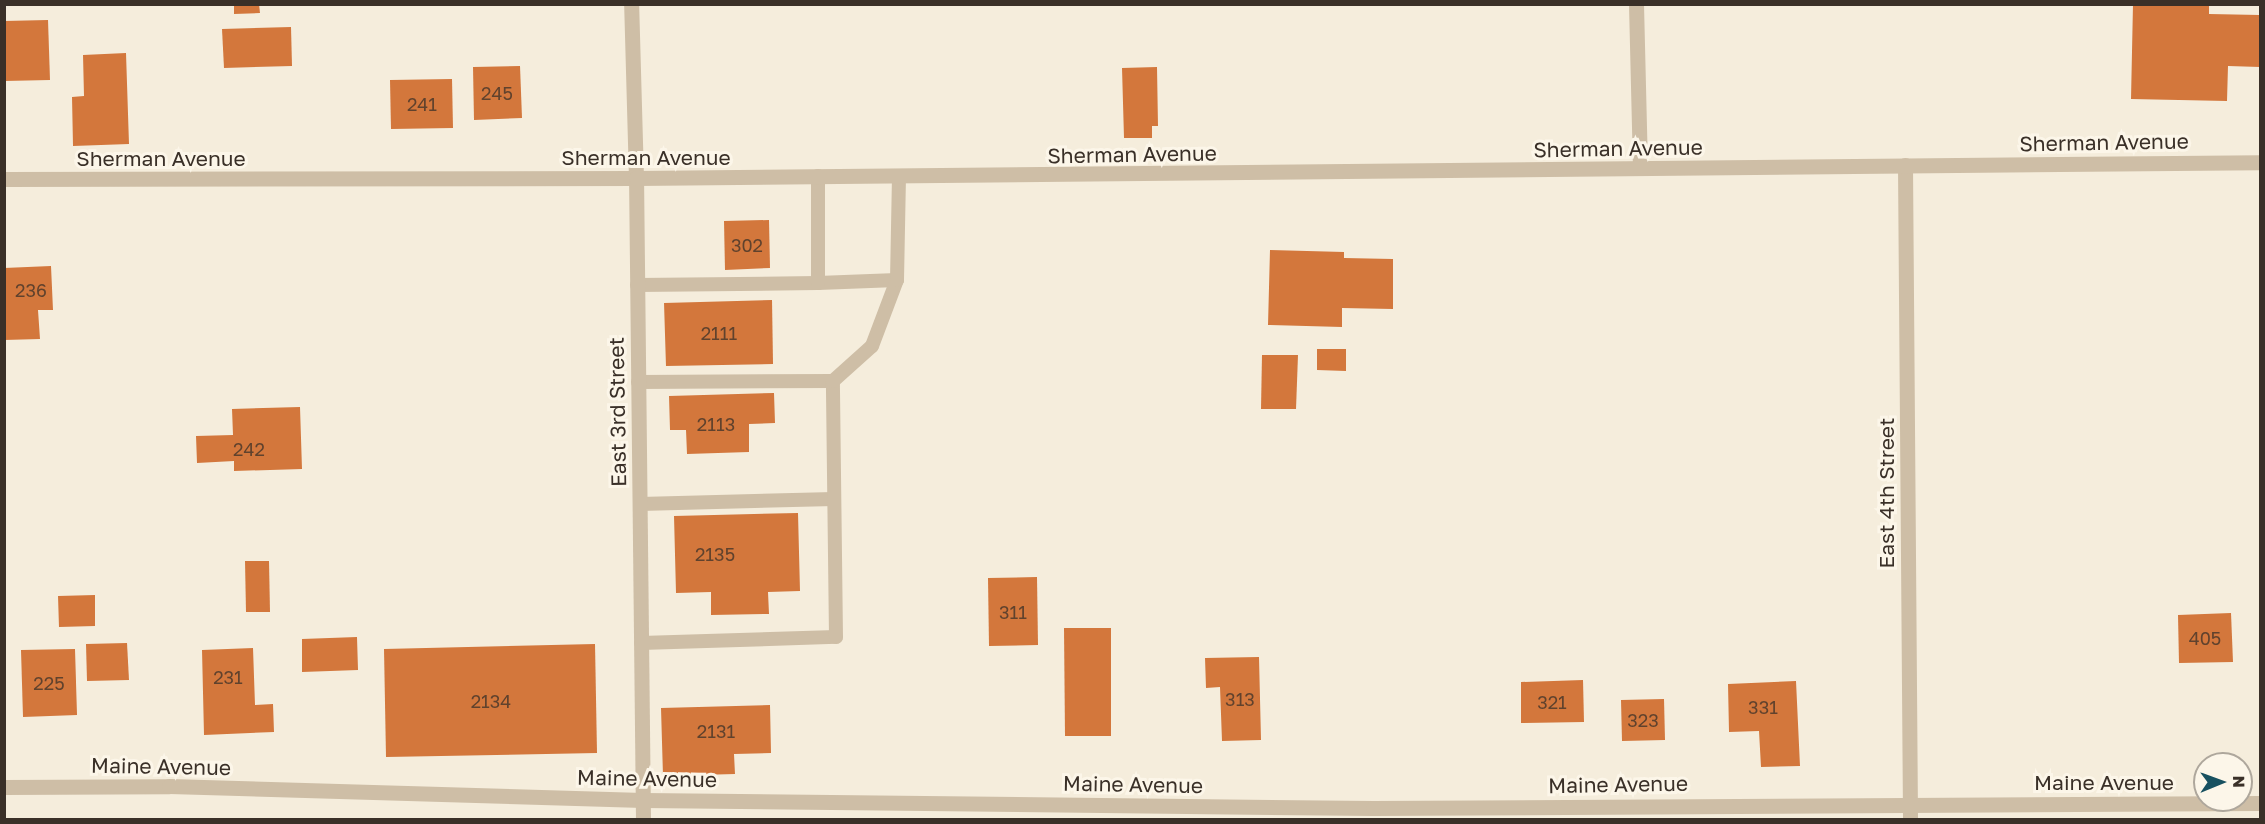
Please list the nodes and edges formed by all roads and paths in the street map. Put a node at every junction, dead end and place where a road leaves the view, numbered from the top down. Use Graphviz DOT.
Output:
graph roads {
  1 [pos="632,4"];
  2 [pos="1636,4"];
  3 [pos="2260,162"];
  4 [pos="1905,165"];
  5 [pos="1640,168"];
  6 [pos="818,176"];
  7 [pos="636,178"];
  8 [pos="4,179"];
  9 [pos="899,179"];
  10 [pos="897,280"];
  11 [pos="818,283"];
  12 [pos="637,285"];
  13 [pos="833,381"];
  14 [pos="638,382"];
  15 [pos="834,499"];
  16 [pos="640,504"];
  17 [pos="641,643"];
  18 [pos="4,787"];
  19 [pos="643,800"];
  20 [pos="1909,802"];
  21 [pos="2260,803"];
  22 [pos="643,819"];
  23 [pos="1910,819"];
  1 -- 7 [label="street, East 3rd Street"];
  2 -- 5 [label="street"];
  3 -- 4 [label="street, Sherman Avenue"];
  4 -- 5 [label="street, Sherman Avenue"];
  4 -- 20 [label="street, East 4th Street"];
  5 -- 9 [label="street, Sherman Avenue"];
  6 -- 7 [label="street, Sherman Avenue"];
  6 -- 9 [label="street, Sherman Avenue"];
  6 -- 11 [label="lane"];
  7 -- 8 [label="street, Sherman Avenue"];
  7 -- 12 [label="street, East 3rd Street"];
  9 -- 10 [label="lane"];
  10 -- 11 [label="lane"];
  10 -- 13 [label="lane"];
  11 -- 12 [label="lane"];
  12 -- 14 [label="street, East 3rd Street"];
  13 -- 14 [label="lane"];
  13 -- 15 [label="lane"];
  14 -- 16 [label="street, East 3rd Street"];
  15 -- 16 [label="lane"];
  15 -- 17 [label="lane"];
  16 -- 17 [label="street, East 3rd Street"];
  17 -- 19 [label="street, East 3rd Street"];
  18 -- 19 [label="street, Maine Avenue"];
  19 -- 20 [label="street, Maine Avenue"];
  19 -- 22 [label="street, East 3rd Street"];
  20 -- 21 [label="street, Maine Avenue"];
  20 -- 23 [label="street, East 4th Street"];
}
